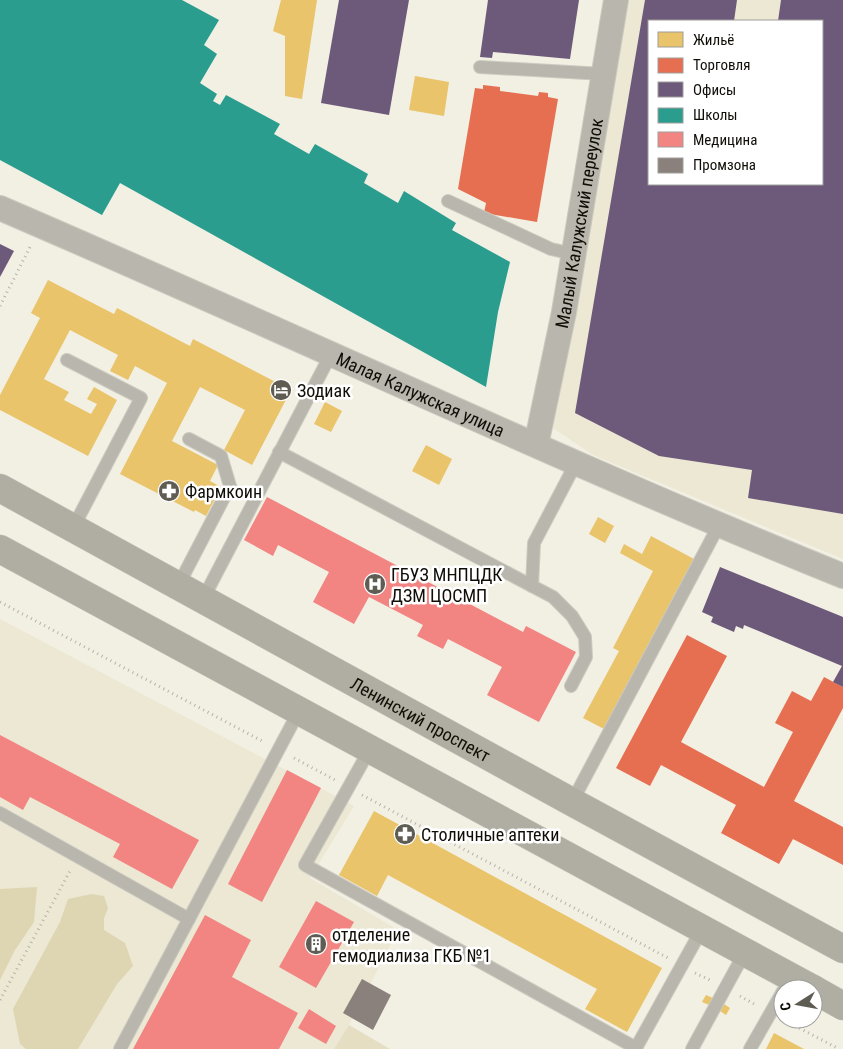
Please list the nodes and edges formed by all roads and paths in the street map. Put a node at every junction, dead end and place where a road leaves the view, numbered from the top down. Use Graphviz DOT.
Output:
graph roads {
  1 [pos="616,0"];
  2 [pos="480,67"];
  3 [pos="604,74"];
  4 [pos="448,201"];
  5 [pos="0,208"];
  6 [pos="30,247"];
  7 [pos="573,254"];
  8 [pos="0,306"];
  9 [pos="331,354"];
  10 [pos="67,360"];
  11 [pos="189,439"];
  12 [pos="536,445"];
  13 [pos="279,452"];
  14 [pos="576,463"];
  15 [pos="0,488"];
  16 [pos="719,525"];
  17 [pos="73,528"];
  18 [pos="0,549"];
  19 [pos="843,576"];
  20 [pos="178,586"];
  21 [pos="532,586"];
  22 [pos="203,599"];
  23 [pos="0,602"];
  24 [pos="571,686"];
  25 [pos="299,711"];
  26 [pos="370,749"];
  27 [pos="278,750"];
  28 [pos="355,774"];
  29 [pos="348,787"];
  30 [pos="572,802"];
  31 [pos="0,813"];
  32 [pos="78,856"];
  33 [pos="189,918"];
  34 [pos="702,929"];
  35 [pos="843,949"];
  36 [pos="745,952"];
  37 [pos="682,966"];
  38 [pos="785,979"];
  39 [pos="725,988"];
  40 [pos="823,998"];
  41 [pos="0,1000"];
  42 [pos="843,1006"];
  43 [pos="771,1013"];
  44 [pos="120,1049"];
  45 [pos="692,1049"];
  46 [pos="750,1049"];
  47 [pos="839,1049"];
  1 -- 3 [label="street, Малый Калужский переулок"];
  2 -- 3 [label="lane"];
  3 -- 7 [label="street, Малый Калужский переулок"];
  4 -- 7 [label="lane"];
  5 -- 9 [label="street, Малая Калужская улица"];
  6 -- 8 [label="path"];
  7 -- 12 [label="street, Малый Калужский переулок"];
  9 -- 12 [label="street, Малая Калужская улица"];
  9 -- 13 [label="lane"];
  10 -- 17 [label="lane"];
  11 -- 20 [label="lane"];
  12 -- 14 [label="street, Малая Калужская улица"];
  13 -- 21 [label="lane"];
  13 -- 22 [label="lane"];
  14 -- 16 [label="street, Малая Калужская улица"];
  14 -- 21 [label="lane"];
  15 -- 17 [label="main road, Ленинский проспект"];
  16 -- 19 [label="street, Малая Калужская улица"];
  16 -- 30 [label="lane"];
  17 -- 20 [label="main road, Ленинский проспект"];
  18 -- 25 [label="main road"];
  20 -- 22 [label="main road, Ленинский проспект"];
  21 -- 24 [label="lane"];
  22 -- 30 [label="main road, Ленинский проспект"];
  23 -- 27 [label="path"];
  25 -- 26 [label="main road"];
  25 -- 27 [label="lane"];
  26 -- 29 [label="lane"];
  26 -- 34 [label="main road"];
  27 -- 29 [label="path"];
  27 -- 33 [label="lane"];
  28 -- 29 [label="lane"];
  29 -- 37 [label="path"];
  29 -- 37 [label="lane"];
  30 -- 35 [label="main road, Ленинский проспект"];
  31 -- 32 [label="lane"];
  32 -- 33 [label="lane"];
  32 -- 41 [label="path"];
  33 -- 44 [label="lane"];
  34 -- 36 [label="main road"];
  34 -- 37 [label="lane"];
  36 -- 38 [label="main road"];
  36 -- 39 [label="lane"];
  37 -- 39 [label="path"];
  39 -- 43 [label="path"];
  39 -- 45 [label="lane"];
  40 -- 42 [label="main road"];
  43 -- 46 [label="lane"];
  43 -- 47 [label="path"];
}
